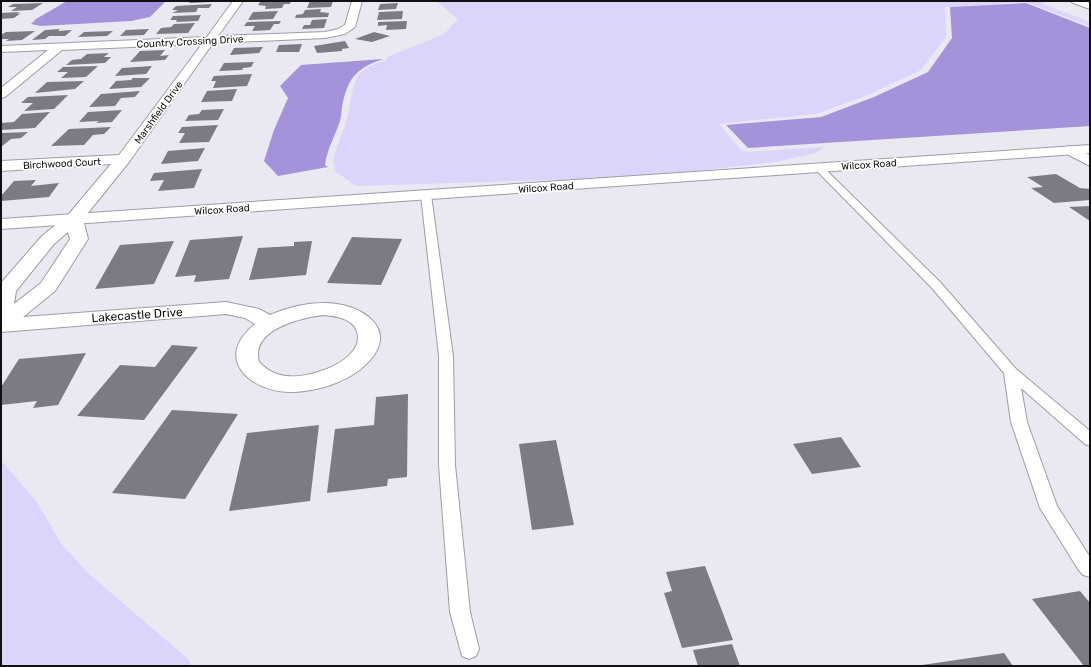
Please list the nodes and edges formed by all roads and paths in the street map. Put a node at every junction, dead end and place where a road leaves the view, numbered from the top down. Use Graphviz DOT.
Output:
graph roads {
  1 [pos="238,1"];
  2 [pos="357,1"];
  3 [pos="1076,1"];
  4 [pos="1090,6"];
  5 [pos="211,40"];
  6 [pos="59,47"];
  7 [pos="1,49"];
  8 [pos="1,94"];
  9 [pos="1090,149"];
  10 [pos="1070,150"];
  11 [pos="124,159"];
  12 [pos="1090,161"];
  13 [pos="1,166"];
  14 [pos="819,168"];
  15 [pos="426,195"];
  16 [pos="74,219"];
  17 [pos="1,224"];
  18 [pos="1,316"];
  19 [pos="269,324"];
  20 [pos="1,325"];
  21 [pos="1011,372"];
  22 [pos="1090,440"];
  23 [pos="1090,569"];
  24 [pos="469,649"];
  1 -- 5 [label="main road, Marshfield Drive"];
  2 -- 5 [label="main road, Country Crossing Drive"];
  3 -- 4 [label="main road"];
  5 -- 6 [label="main road, Country Crossing Drive"];
  5 -- 11 [label="main road, Marshfield Drive"];
  6 -- 7 [label="main road, Country Crossing Drive"];
  6 -- 8 [label="main road"];
  9 -- 10 [label="main road, Wilcox Road"];
  10 -- 12 [label="main road"];
  10 -- 14 [label="main road, Wilcox Road"];
  11 -- 13 [label="main road, Birchwood Court"];
  11 -- 16 [label="main road, Marshfield Drive"];
  14 -- 15 [label="main road, Wilcox Road"];
  14 -- 21 [label="lane"];
  15 -- 16 [label="main road, Wilcox Road"];
  15 -- 24 [label="lane"];
  16 -- 17 [label="main road, Wilcox Road"];
  16 -- 18 [label="main road, Marshfield Drive"];
  16 -- 20 [label="main road"];
  19 -- 19 [label="main road"];
  19 -- 20 [label="main road, Lakecastle Drive"];
  21 -- 22 [label="lane"];
  21 -- 23 [label="lane"];
}
